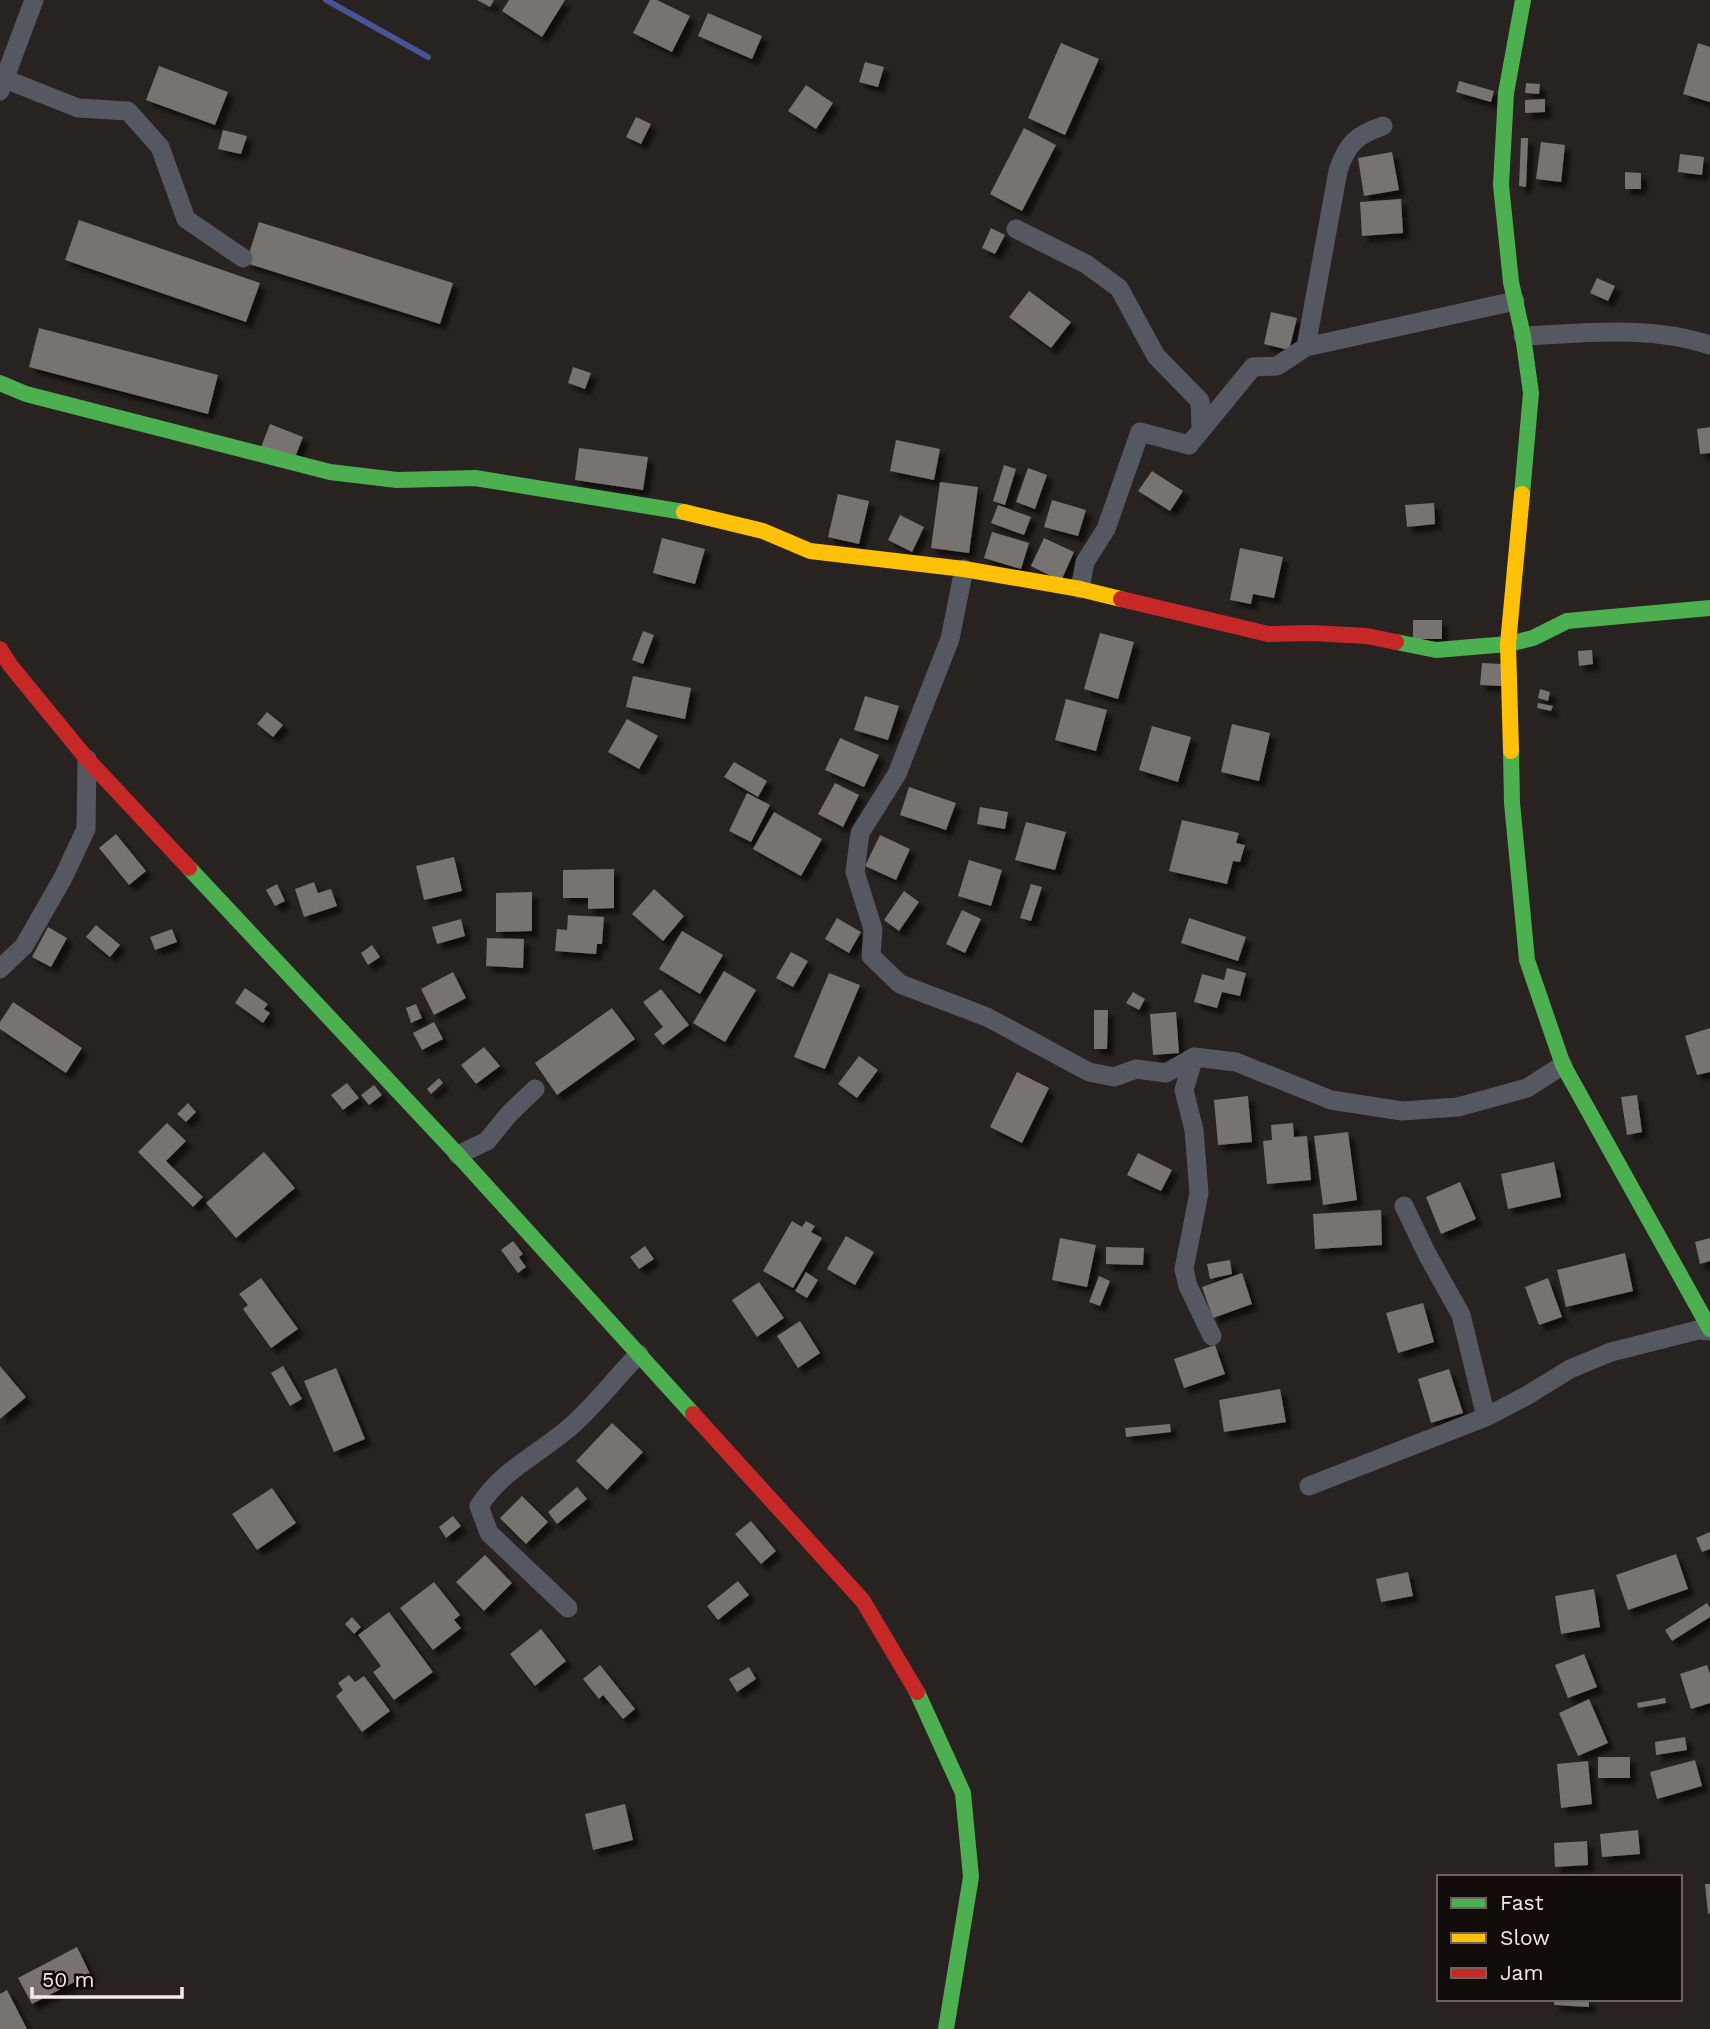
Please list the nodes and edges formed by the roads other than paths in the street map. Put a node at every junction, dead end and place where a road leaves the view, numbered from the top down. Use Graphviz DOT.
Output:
graph roads {
  1 [pos="33,0"];
  2 [pos="1524,0"];
  3 [pos="2,85"];
  4 [pos="1383,126"];
  5 [pos="1016,229"];
  6 [pos="243,258"];
  7 [pos="1515,301"];
  8 [pos="1523,336"];
  9 [pos="1710,345"];
  10 [pos="1306,347"];
  11 [pos="0,383"];
  12 [pos="1201,428"];
  13 [pos="964,569"];
  14 [pos="1080,589"];
  15 [pos="1710,608"];
  16 [pos="1508,644"];
  17 [pos="0,649"];
  18 [pos="87,759"];
  19 [pos="0,970"];
  20 [pos="1194,1057"];
  21 [pos="1563,1065"];
  22 [pos="535,1089"];
  23 [pos="458,1155"];
  24 [pos="1404,1206"];
  25 [pos="1710,1330"];
  26 [pos="1212,1336"];
  27 [pos="639,1354"];
  28 [pos="1486,1417"];
  29 [pos="1309,1486"];
  30 [pos="568,1608"];
  31 [pos="946,2029"];
  1 -- 3 [label="street"];
  2 -- 7 [label="street"];
  3 -- 6 [label="street"];
  4 -- 10 [label="street"];
  5 -- 12 [label="street"];
  7 -- 8 [label="street"];
  7 -- 10 [label="street"];
  8 -- 9 [label="street"];
  8 -- 16 [label="street"];
  10 -- 12 [label="street"];
  11 -- 13 [label="street"];
  12 -- 14 [label="street"];
  13 -- 14 [label="street"];
  13 -- 20 [label="street"];
  14 -- 16 [label="street"];
  15 -- 16 [label="street"];
  16 -- 21 [label="street"];
  17 -- 18 [label="street"];
  18 -- 19 [label="street"];
  18 -- 23 [label="street"];
  20 -- 21 [label="street"];
  20 -- 26 [label="street"];
  21 -- 25 [label="street"];
  22 -- 23 [label="street"];
  23 -- 27 [label="street"];
  24 -- 28 [label="street"];
  25 -- 28 [label="street"];
  27 -- 30 [label="street"];
  27 -- 31 [label="street"];
  28 -- 29 [label="street"];
}
